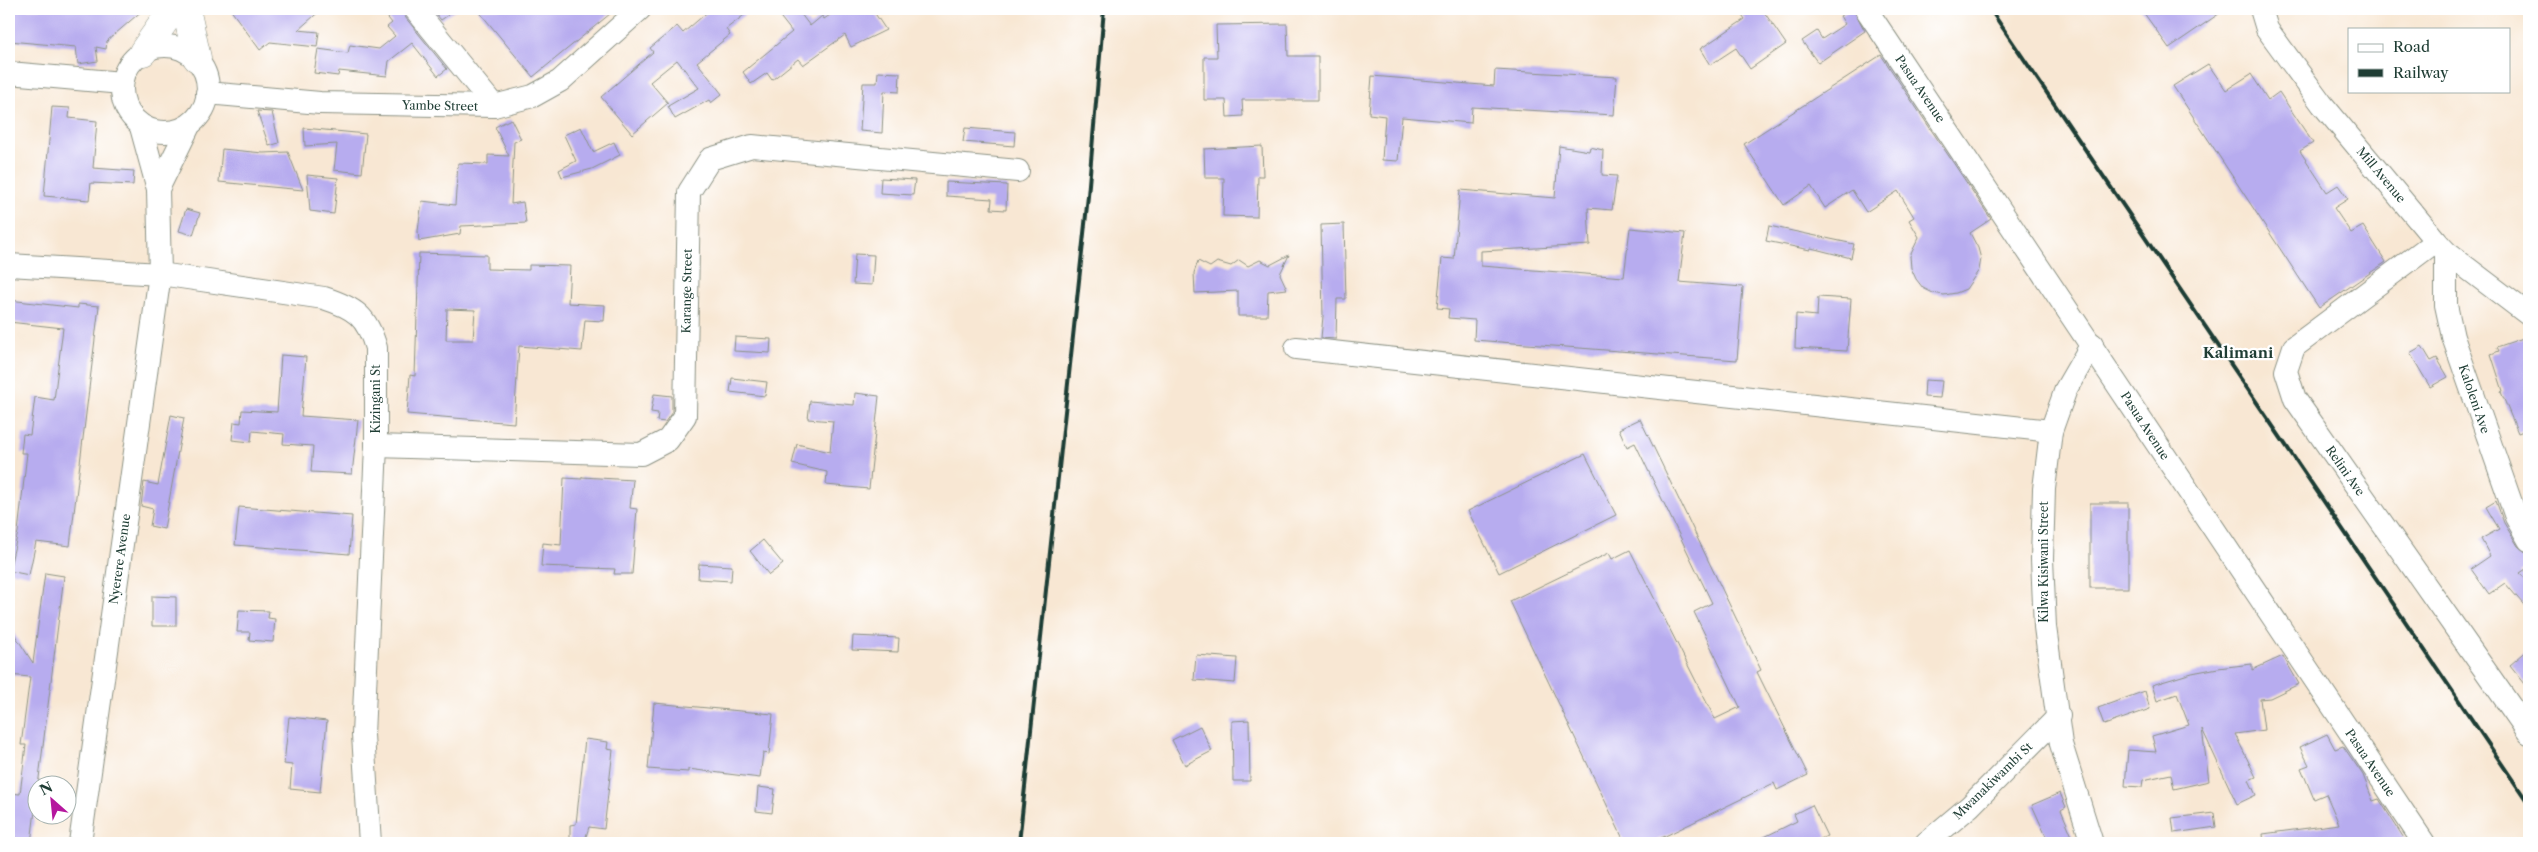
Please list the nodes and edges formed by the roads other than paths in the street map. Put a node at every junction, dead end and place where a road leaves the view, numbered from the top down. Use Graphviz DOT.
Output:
graph roads {
  1 [pos="173,9"];
  2 [pos="186,9"];
  3 [pos="414,9"];
  4 [pos="640,9"];
  5 [pos="1866,9"];
  6 [pos="2261,9"];
  7 [pos="143,52"];
  8 [pos="197,58"];
  9 [pos="9,73"];
  10 [pos="122,83"];
  11 [pos="207,93"];
  12 [pos="494,106"];
  13 [pos="141,127"];
  14 [pos="188,128"];
  15 [pos="1018,171"];
  16 [pos="158,189"];
  17 [pos="2441,247"];
  18 [pos="9,265"];
  19 [pos="160,274"];
  20 [pos="2523,306"];
  21 [pos="2092,344"];
  22 [pos="1296,348"];
  23 [pos="2051,431"];
  24 [pos="376,446"];
  25 [pos="2529,540"];
  26 [pos="2058,716"];
  27 [pos="2529,733"];
  28 [pos="80,843"];
  29 [pos="370,843"];
  30 [pos="1926,843"];
  31 [pos="2092,843"];
  32 [pos="2424,843"];
  1 -- 7 [label="main road"];
  2 -- 8 [label="main road"];
  3 -- 12 [label="street"];
  4 -- 12 [label="street, Yambe Street"];
  5 -- 21 [label="street, Pasua Avenue"];
  6 -- 17 [label="street, Mill Avenue"];
  7 -- 8 [label="street"];
  7 -- 10 [label="street"];
  8 -- 11 [label="street"];
  9 -- 10 [label="street"];
  10 -- 13 [label="street"];
  11 -- 12 [label="street, Yambe Street"];
  11 -- 14 [label="street"];
  13 -- 14 [label="street"];
  13 -- 16 [label="street"];
  14 -- 16 [label="street"];
  15 -- 24 [label="street, Karange Street"];
  16 -- 19 [label="street, Nyerere Avenue"];
  17 -- 20 [label="street, Mill Avenue"];
  17 -- 25 [label="street, Kaloleni Ave"];
  17 -- 27 [label="street, Relini Ave"];
  18 -- 19 [label="street, Kizingani St"];
  19 -- 24 [label="street, Kizingani St"];
  19 -- 28 [label="street, Nyerere Avenue"];
  21 -- 23 [label="street, Kilwa Kisiwani Street"];
  21 -- 32 [label="street, Pasua Avenue"];
  22 -- 23 [label="street"];
  23 -- 26 [label="street, Kilwa Kisiwani Street"];
  24 -- 29 [label="street, Kizingani St"];
  26 -- 30 [label="street, Mwanakiwambi St"];
  26 -- 31 [label="street, Kilwa Kisiwani Street"];
}
